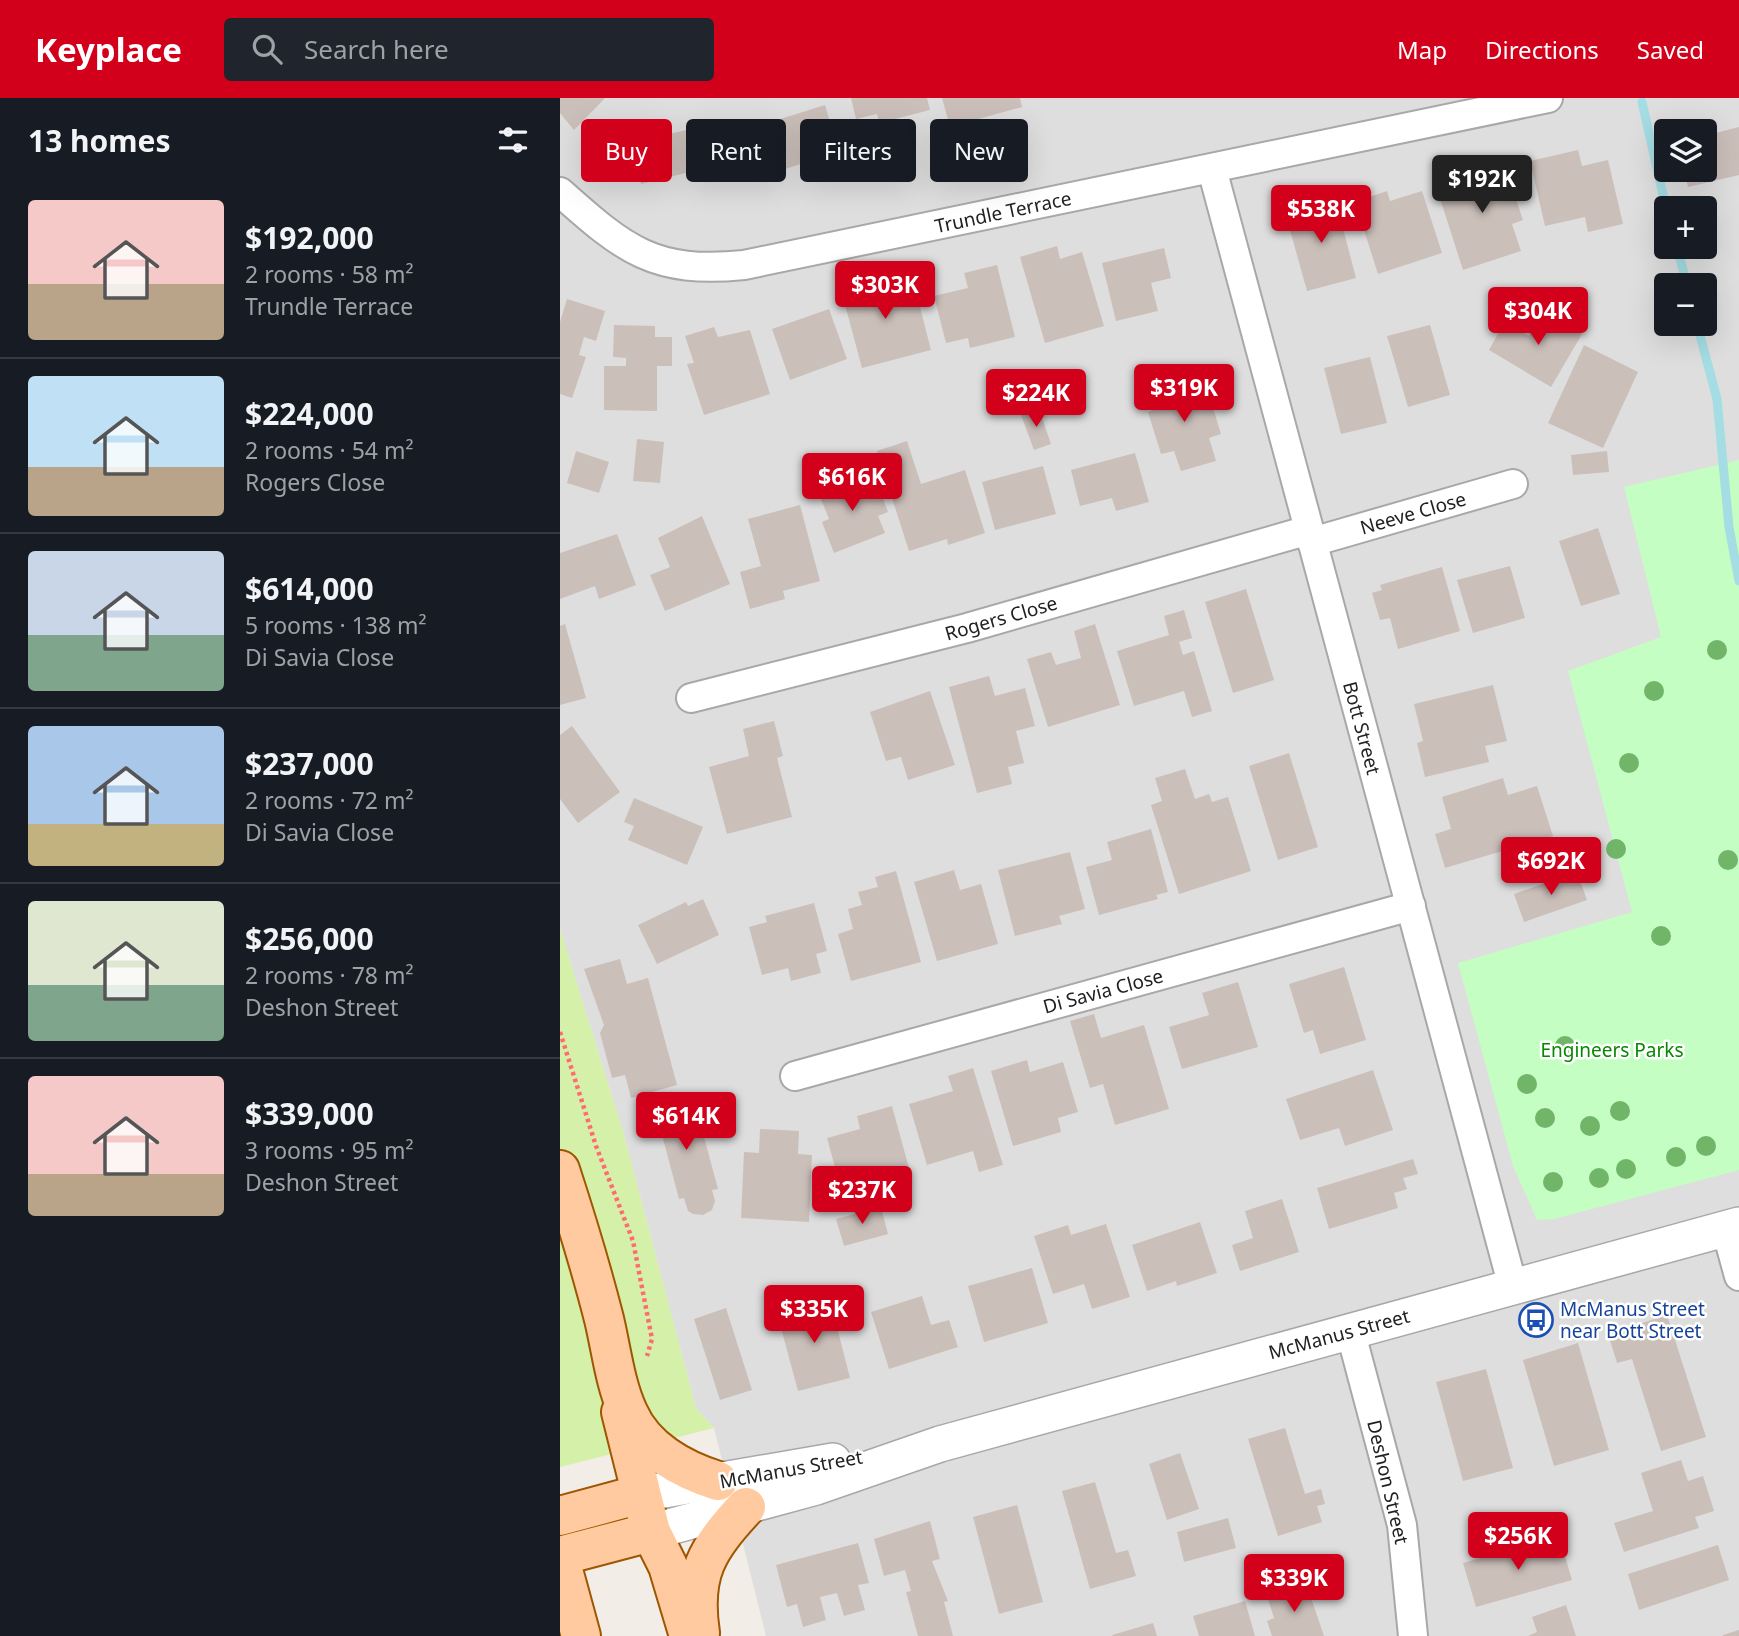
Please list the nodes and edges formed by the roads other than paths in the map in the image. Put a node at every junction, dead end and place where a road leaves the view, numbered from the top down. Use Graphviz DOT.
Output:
graph roads {
  1 [pos="1548,98"];
  2 [pos="1212,169"];
  3 [pos="560,192"];
  4 [pos="1513,484"];
  5 [pos="1311,536"];
  6 [pos="691,698"];
  7 [pos="1410,906"];
  8 [pos="795,1076"];
  9 [pos="560,1170"];
  10 [pos="1732,1227"];
  11 [pos="1739,1276"];
  12 [pos="1513,1287"];
  13 [pos="1350,1330"];
  14 [pos="629,1358"];
  15 [pos="940,1444"];
  16 [pos="718,1481"];
  17 [pos="641,1494"];
  18 [pos="746,1507"];
  19 [pos="560,1516"];
  20 [pos="651,1532"];
  21 [pos="560,1557"];
  22 [pos="577,1622"];
  23 [pos="690,1636"];
  24 [pos="701,1636"];
  25 [pos="1413,1636"];
  1 -- 2 [label="street, Trundle Terrace"];
  2 -- 3 [label="street, Trundle Terrace"];
  2 -- 5 [label="street, Bott Street"];
  4 -- 5 [label="street, Neeve Close"];
  5 -- 6 [label="street, Rogers Close"];
  5 -- 7 [label="street, Bott Street"];
  7 -- 8 [label="street, Di Savia Close"];
  7 -- 12 [label="street, Bott Street"];
  9 -- 14 [label="main road"];
  10 -- 11 [label="street"];
  10 -- 12 [label="street, McManus Street"];
  12 -- 13 [label="street, McManus Street"];
  13 -- 15 [label="street, McManus Street"];
  13 -- 25 [label="street, Deshon Street"];
  14 -- 16 [label="main road"];
  14 -- 17 [label="main road"];
  15 -- 16 [label="street, McManus Street"];
  15 -- 18 [label="street, McManus Street"];
  16 -- 17 [label="street, McManus Street"];
  17 -- 19 [label="main road"];
  17 -- 20 [label="main road"];
  18 -- 20 [label="street, McManus Street"];
  18 -- 24 [label="main road"];
  20 -- 21 [label="main road"];
  20 -- 23 [label="main road"];
  21 -- 22 [label="main road"];
}
